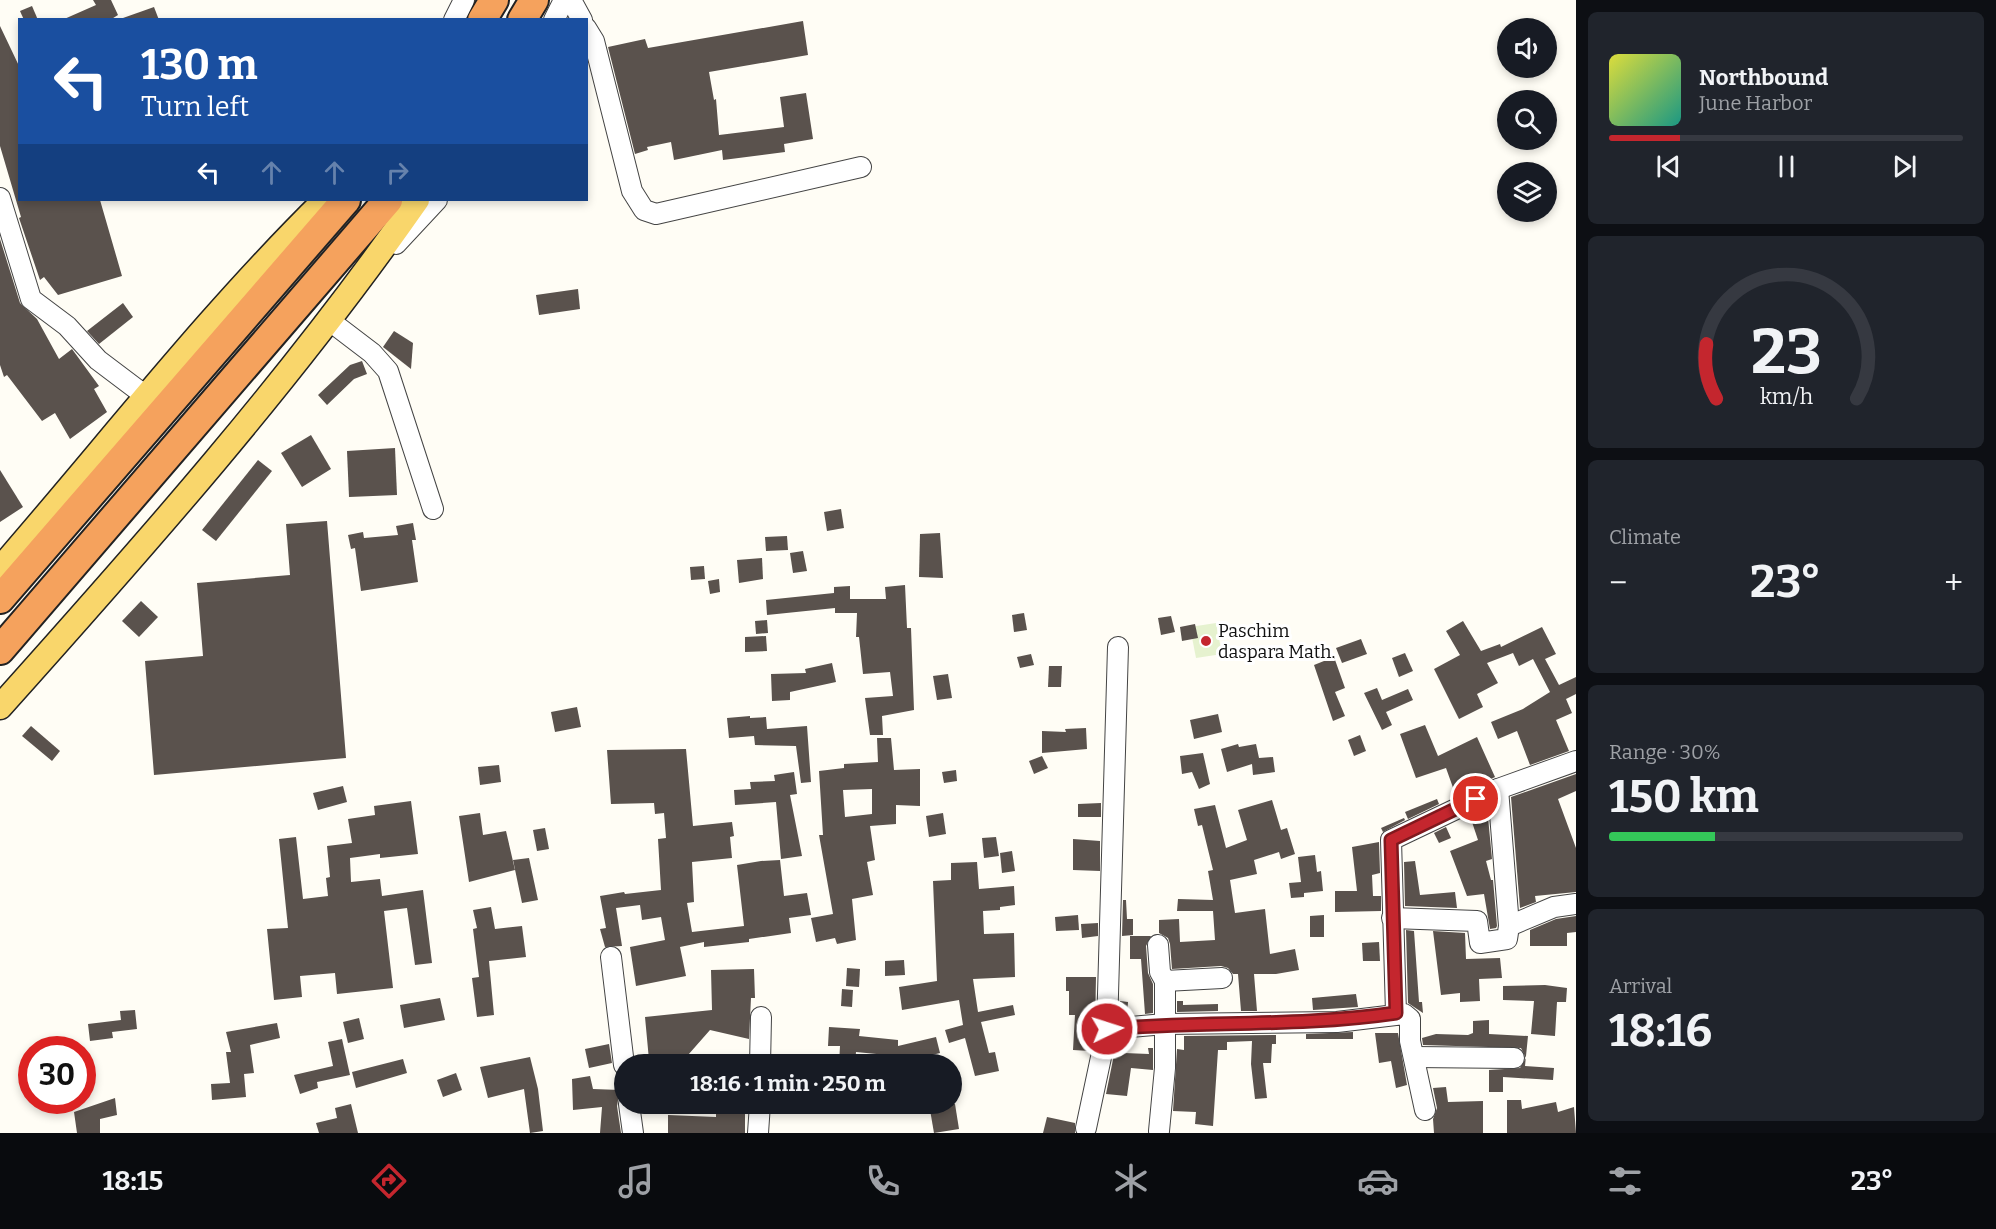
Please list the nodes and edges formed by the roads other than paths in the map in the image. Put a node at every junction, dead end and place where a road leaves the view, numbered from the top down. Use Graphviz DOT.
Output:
graph roads {
  1 [pos="464,0"];
  2 [pos="494,0"];
  3 [pos="534,0"];
  4 [pos="564,0"];
  5 [pos="571,0"];
  6 [pos="455,18"];
  7 [pos="483,18"];
  8 [pos="523,18"];
  9 [pos="555,18"];
  10 [pos="581,18"];
  11 [pos="588,31"];
  12 [pos="861,167"];
  13 [pos="0,198"];
  14 [pos="324,201"];
  15 [pos="345,201"];
  16 [pos="387,201"];
  17 [pos="416,201"];
  18 [pos="436,201"];
  19 [pos="358,284"];
  20 [pos="330,321"];
  21 [pos="147,397"];
  22 [pos="432,509"];
  23 [pos="0,569"];
  24 [pos="0,599"];
  25 [pos="1118,647"];
  26 [pos="0,650"];
  27 [pos="0,707"];
  28 [pos="1576,760"];
  29 [pos="1498,789"];
  30 [pos="1576,904"];
  31 [pos="1392,918"];
  32 [pos="1509,926"];
  33 [pos="1158,945"];
  34 [pos="610,957"];
  35 [pos="1222,978"];
  36 [pos="1165,981"];
  37 [pos="1396,1013"];
  38 [pos="760,1017"];
  39 [pos="1165,1024"];
  40 [pos="1107,1029"];
  41 [pos="623,1054"];
  42 [pos="760,1054"];
  43 [pos="1414,1057"];
  44 [pos="1514,1058"];
  45 [pos="1425,1110"];
  46 [pos="630,1114"];
  47 [pos="760,1114"];
  48 [pos="1086,1128"];
  49 [pos="1159,1131"];
  50 [pos="633,1133"];
  51 [pos="759,1133"];
  1 -- 6 [label="street"];
  2 -- 7 [label="highway"];
  3 -- 8 [label="highway"];
  4 -- 9 [label="street"];
  5 -- 10 [label="street"];
  11 -- 12 [label="street"];
  13 -- 21 [label="street"];
  14 -- 21 [label="main road"];
  15 -- 24 [label="highway"];
  16 -- 26 [label="highway"];
  17 -- 19 [label="main road"];
  18 -- 19 [label="street"];
  19 -- 20 [label="main road"];
  20 -- 22 [label="street"];
  20 -- 27 [label="main road"];
  21 -- 23 [label="main road"];
  25 -- 40 [label="street"];
  28 -- 29 [label="street"];
  29 -- 31 [label="street"];
  29 -- 32 [label="street"];
  30 -- 32 [label="street"];
  31 -- 32 [label="street"];
  31 -- 37 [label="street"];
  33 -- 36 [label="street"];
  34 -- 41 [label="street"];
  35 -- 36 [label="street"];
  36 -- 39 [label="street"];
  37 -- 39 [label="street"];
  37 -- 43 [label="street"];
  38 -- 42 [label="street"];
  39 -- 40 [label="street"];
  39 -- 49 [label="street"];
  40 -- 48 [label="street"];
  43 -- 44 [label="street"];
  43 -- 45 [label="street"];
  46 -- 50 [label="street"];
  47 -- 51 [label="street"];
}
